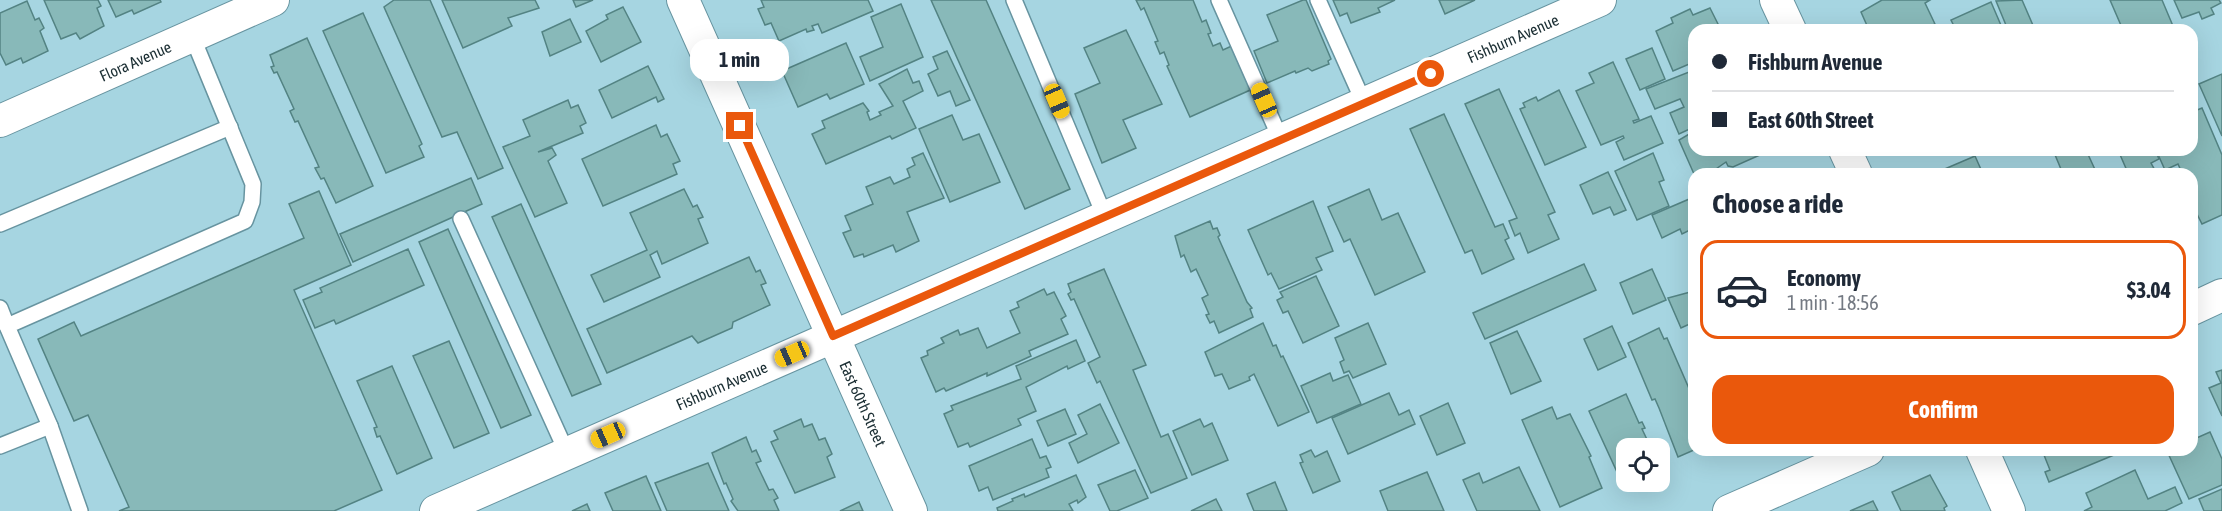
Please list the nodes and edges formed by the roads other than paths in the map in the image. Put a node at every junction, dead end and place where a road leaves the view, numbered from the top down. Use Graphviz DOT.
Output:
graph roads {
  1 [pos="273,0"];
  2 [pos="683,0"];
  3 [pos="1014,0"];
  4 [pos="1219,0"];
  5 [pos="1318,0"];
  6 [pos="1600,0"];
  7 [pos="1776,0"];
  8 [pos="1787,24"];
  9 [pos="192,36"];
  10 [pos="1364,104"];
  11 [pos="0,121"];
  12 [pos="230,127"];
  13 [pos="1281,140"];
  14 [pos="1105,217"];
  15 [pos="461,219"];
  16 [pos="0,224"];
  17 [pos="2222,295"];
  18 [pos="2198,306"];
  19 [pos="0,308"];
  20 [pos="7,326"];
  21 [pos="833,336"];
  22 [pos="50,426"];
  23 [pos="0,446"];
  24 [pos="567,453"];
  25 [pos="1854,456"];
  26 [pos="1985,456"];
  27 [pos="80,511"];
  28 [pos="436,511"];
  29 [pos="911,511"];
  30 [pos="1729,511"];
  31 [pos="2009,511"];
  1 -- 9 [label="street, Flora Avenue"];
  2 -- 21 [label="street, East 60th Street"];
  3 -- 14 [label="lane"];
  4 -- 13 [label="lane"];
  5 -- 10 [label="lane"];
  6 -- 10 [label="street, Fishburn Avenue"];
  7 -- 8 [label="street"];
  9 -- 11 [label="street, Flora Avenue"];
  9 -- 12 [label="lane"];
  10 -- 13 [label="street, Fishburn Avenue"];
  12 -- 16 [label="lane"];
  12 -- 20 [label="lane"];
  13 -- 14 [label="street, Fishburn Avenue"];
  14 -- 21 [label="street, Fishburn Avenue"];
  15 -- 24 [label="lane"];
  17 -- 18 [label="street"];
  19 -- 20 [label="lane"];
  20 -- 22 [label="lane"];
  21 -- 24 [label="street, Fishburn Avenue"];
  21 -- 29 [label="street, East 60th Street"];
  22 -- 23 [label="lane"];
  22 -- 27 [label="lane"];
  24 -- 28 [label="street, Fishburn Avenue"];
  25 -- 30 [label="street"];
  26 -- 31 [label="street"];
}
